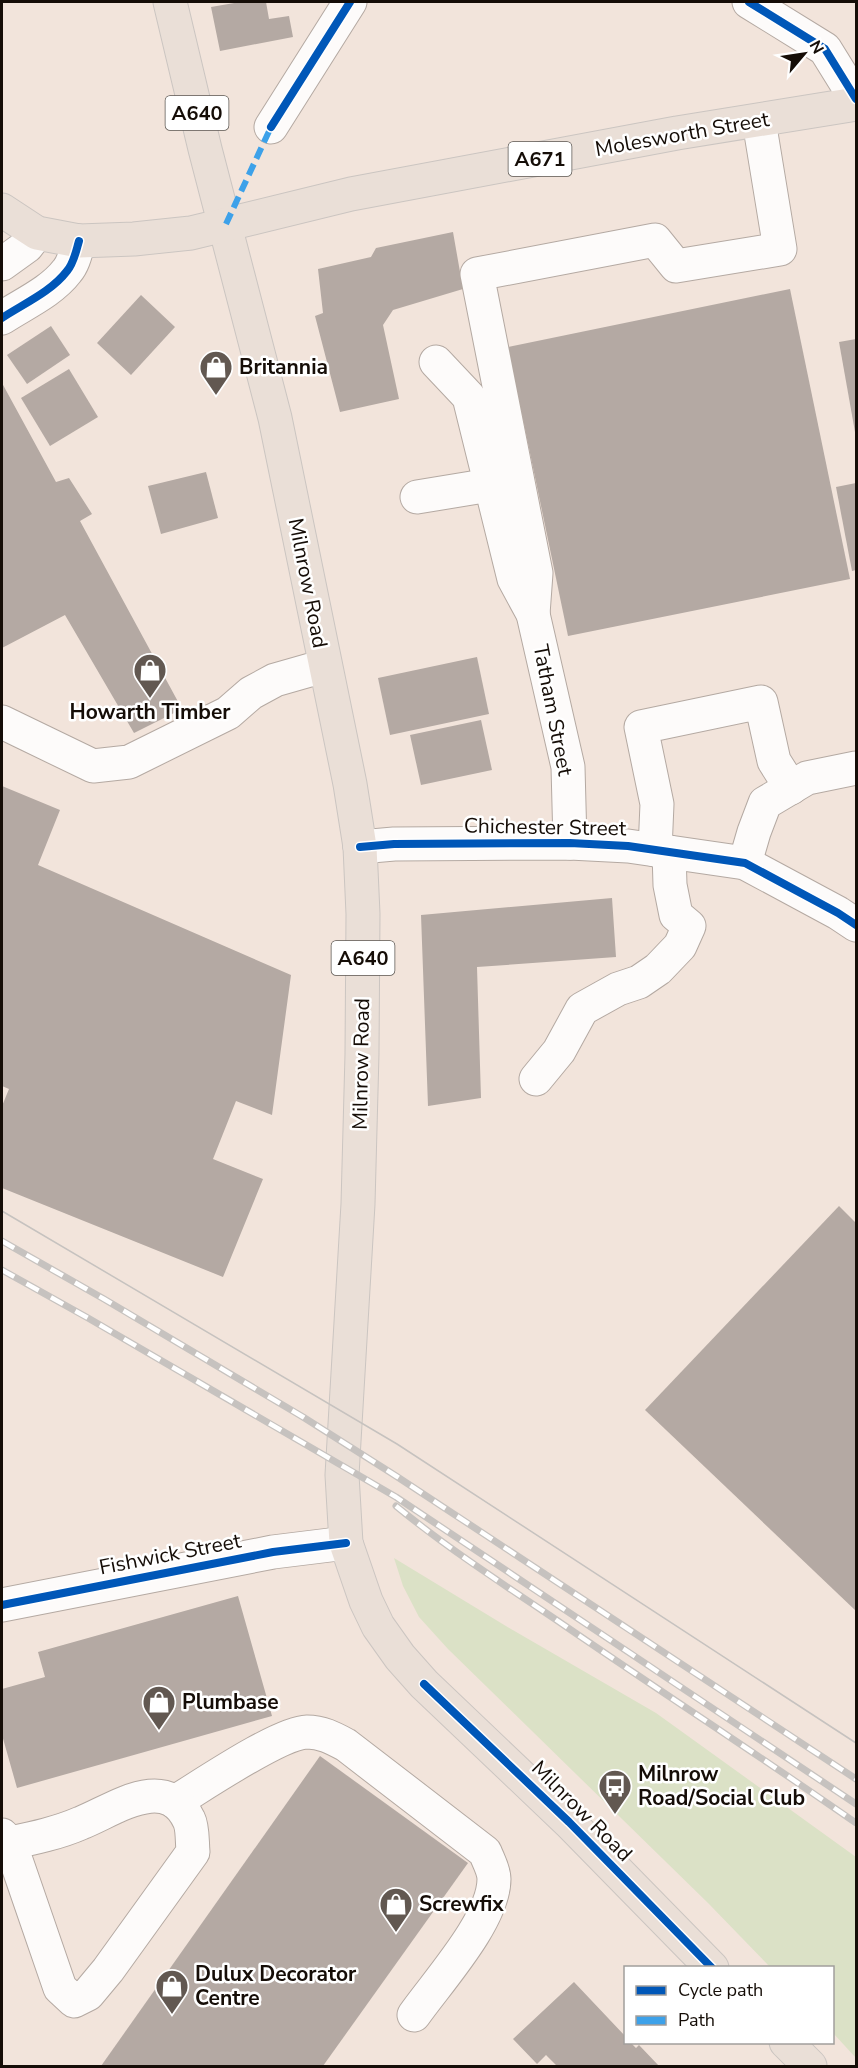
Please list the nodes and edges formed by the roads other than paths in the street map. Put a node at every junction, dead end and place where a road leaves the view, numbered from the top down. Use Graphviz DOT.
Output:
graph roads {
  1 [pos="170,2"];
  2 [pos="350,2"];
  3 [pos="749,2"];
  4 [pos="856,101"];
  5 [pos="759,121"];
  6 [pos="271,128"];
  7 [pos="2,210"];
  8 [pos="226,224"];
  9 [pos="38,233"];
  10 [pos="79,241"];
  11 [pos="2,264"];
  12 [pos="2,318"];
  13 [pos="436,362"];
  14 [pos="490,484"];
  15 [pos="417,497"];
  16 [pos="533,614"];
  17 [pos="324,666"];
  18 [pos="2,722"];
  19 [pos="856,768"];
  20 [pos="791,788"];
  21 [pos="570,843"];
  22 [pos="360,847"];
  23 [pos="662,851"];
  24 [pos="745,863"];
  25 [pos="856,926"];
  26 [pos="537,1079"];
  27 [pos="346,1543"];
  28 [pos="2,1605"];
  29 [pos="175,1802"];
  30 [pos="6,1839"];
  31 [pos="710,1966"];
  32 [pos="414,2014"];
  33 [pos="787,2044"];
  34 [pos="810,2067"];
  1 -- 8 [label="main road, Milnrow Road / A640"];
  2 -- 6 [label="street"];
  3 -- 4 [label="street"];
  4 -- 5 [label="main road, Molesworth Street / A671"];
  5 -- 8 [label="main road, Molesworth Street / A671"];
  5 -- 16 [label="street"];
  7 -- 9 [label="main road, A671"];
  8 -- 10 [label="main road, A671"];
  8 -- 17 [label="main road, Milnrow Road / A640"];
  9 -- 10 [label="main road, A671"];
  9 -- 11 [label="street"];
  10 -- 12 [label="street"];
  13 -- 14 [label="street"];
  14 -- 15 [label="street"];
  14 -- 16 [label="street"];
  16 -- 21 [label="street, Tatham Street"];
  17 -- 18 [label="street"];
  17 -- 22 [label="main road, Milnrow Road / A640"];
  19 -- 20 [label="street"];
  20 -- 23 [label="street"];
  20 -- 24 [label="street"];
  21 -- 22 [label="street, Chichester Street"];
  21 -- 23 [label="street, Chichester Street"];
  22 -- 27 [label="main road, Milnrow Road / A640"];
  23 -- 24 [label="street, Chichester Street"];
  23 -- 26 [label="street"];
  24 -- 25 [label="street, Chichester Street"];
  27 -- 28 [label="street, Fishwick Street"];
  27 -- 31 [label="main road, Milnrow Road / A640"];
  29 -- 30 [label="street"];
  29 -- 30 [label="street"];
  29 -- 32 [label="street"];
  33 -- 34 [label="main road"];
}
